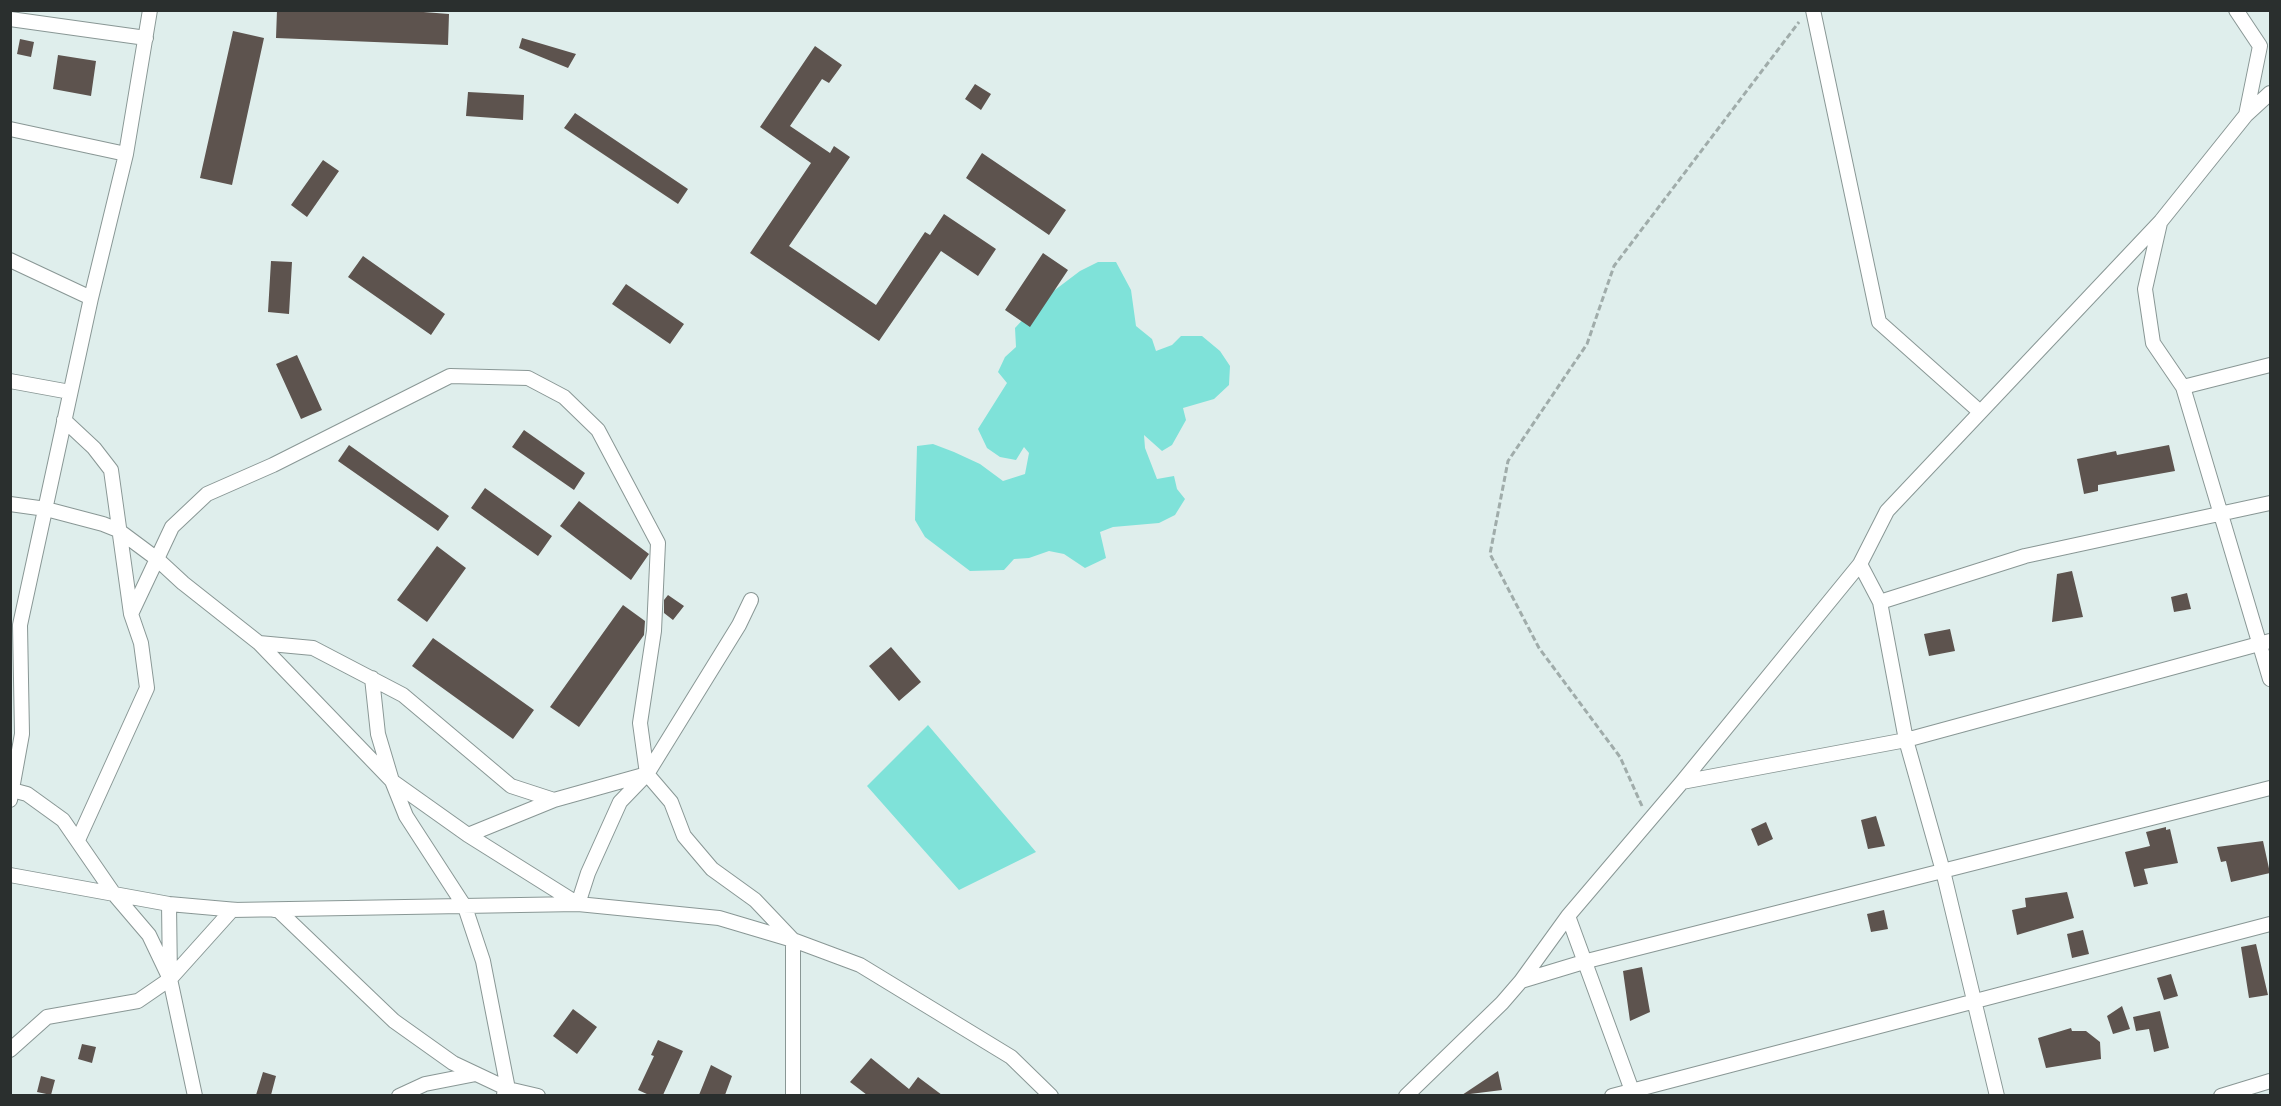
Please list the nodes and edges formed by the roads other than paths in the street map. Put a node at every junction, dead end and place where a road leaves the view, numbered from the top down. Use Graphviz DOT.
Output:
graph roads {
  1 [pos="150,10"];
  2 [pos="1813,10"];
  3 [pos="2236,10"];
  4 [pos="10,19"];
  5 [pos="146,38"];
  6 [pos="2271,93"];
  7 [pos="2246,116"];
  8 [pos="10,129"];
  9 [pos="126,154"];
  10 [pos="2160,221"];
  11 [pos="10,260"];
  12 [pos="91,298"];
  13 [pos="2271,364"];
  14 [pos="10,381"];
  15 [pos="2183,387"];
  16 [pos="70,392"];
  17 [pos="1979,411"];
  18 [pos="64,420"];
  19 [pos="2271,503"];
  20 [pos="10,504"];
  21 [pos="46,509"];
  22 [pos="2221,516"];
  23 [pos="118,530"];
  24 [pos="157,558"];
  25 [pos="1860,564"];
  26 [pos="751,600"];
  27 [pos="1881,602"];
  28 [pos="131,614"];
  29 [pos="15,624"];
  30 [pos="259,643"];
  31 [pos="2266,643"];
  32 [pos="372,678"];
  33 [pos="2271,679"];
  34 [pos="1906,740"];
  35 [pos="14,765"];
  36 [pos="647,774"];
  37 [pos="392,781"];
  38 [pos="1682,782"];
  39 [pos="2271,788"];
  40 [pos="11,795"];
  41 [pos="554,800"];
  42 [pos="468,835"];
  43 [pos="78,840"];
  44 [pos="1943,871"];
  45 [pos="10,875"];
  46 [pos="114,894"];
  47 [pos="169,904"];
  48 [pos="578,904"];
  49 [pos="465,907"];
  50 [pos="232,910"];
  51 [pos="1568,916"];
  52 [pos="2271,924"];
  53 [pos="793,940"];
  54 [pos="1587,961"];
  55 [pos="171,979"];
  56 [pos="1521,981"];
  57 [pos="1973,1002"];
  58 [pos="10,1050"];
  59 [pos="477,1074"];
  60 [pos="2271,1081"];
  61 [pos="506,1092"];
  62 [pos="1633,1092"];
  63 [pos="195,1095"];
  64 [pos="399,1095"];
  65 [pos="538,1095"];
  66 [pos="793,1095"];
  67 [pos="1051,1095"];
  68 [pos="1406,1095"];
  69 [pos="1612,1095"];
  70 [pos="1997,1095"];
  71 [pos="2221,1095"];
  1 -- 5 [label="street"];
  2 -- 17 [label="street"];
  3 -- 7 [label="street"];
  4 -- 5 [label="street"];
  5 -- 9 [label="street"];
  6 -- 7 [label="street"];
  7 -- 10 [label="street"];
  8 -- 9 [label="street"];
  9 -- 12 [label="street"];
  10 -- 15 [label="street"];
  10 -- 17 [label="street"];
  11 -- 12 [label="street"];
  12 -- 16 [label="street"];
  13 -- 15 [label="street"];
  14 -- 16 [label="street"];
  15 -- 22 [label="street"];
  16 -- 18 [label="street"];
  17 -- 25 [label="street"];
  18 -- 21 [label="street"];
  18 -- 23 [label="street"];
  19 -- 22 [label="street"];
  20 -- 21 [label="street"];
  21 -- 23 [label="street"];
  21 -- 29 [label="street"];
  22 -- 27 [label="street"];
  22 -- 31 [label="street"];
  23 -- 24 [label="street"];
  23 -- 28 [label="street"];
  24 -- 28 [label="street"];
  24 -- 30 [label="street"];
  24 -- 36 [label="street"];
  25 -- 27 [label="street"];
  25 -- 38 [label="street"];
  26 -- 36 [label="street"];
  27 -- 34 [label="street"];
  28 -- 43 [label="street"];
  29 -- 35 [label="street"];
  30 -- 32 [label="street"];
  30 -- 37 [label="street"];
  31 -- 33 [label="street"];
  31 -- 34 [label="street"];
  32 -- 37 [label="street"];
  32 -- 41 [label="street"];
  34 -- 38 [label="street"];
  34 -- 44 [label="street"];
  35 -- 40 [label="street"];
  36 -- 41 [label="street"];
  36 -- 48 [label="street"];
  36 -- 53 [label="street"];
  37 -- 42 [label="street"];
  37 -- 49 [label="street"];
  38 -- 51 [label="street"];
  39 -- 44 [label="street"];
  40 -- 43 [label="street"];
  41 -- 42 [label="street"];
  42 -- 48 [label="street"];
  43 -- 46 [label="street"];
  44 -- 54 [label="street"];
  44 -- 57 [label="street"];
  45 -- 46 [label="street"];
  46 -- 47 [label="street"];
  46 -- 55 [label="street"];
  47 -- 50 [label="street"];
  47 -- 55 [label="street"];
  48 -- 49 [label="street"];
  48 -- 53 [label="street"];
  49 -- 50 [label="street"];
  49 -- 61 [label="street"];
  50 -- 55 [label="street"];
  50 -- 59 [label="street"];
  51 -- 54 [label="street"];
  51 -- 56 [label="street"];
  52 -- 57 [label="street"];
  53 -- 66 [label="street"];
  53 -- 67 [label="street"];
  54 -- 56 [label="street"];
  54 -- 62 [label="street"];
  55 -- 58 [label="street"];
  55 -- 63 [label="street"];
  56 -- 68 [label="street"];
  57 -- 62 [label="street"];
  57 -- 70 [label="street"];
  59 -- 61 [label="street"];
  59 -- 64 [label="street"];
  60 -- 71 [label="street"];
  61 -- 65 [label="street"];
  62 -- 69 [label="street"];
}
